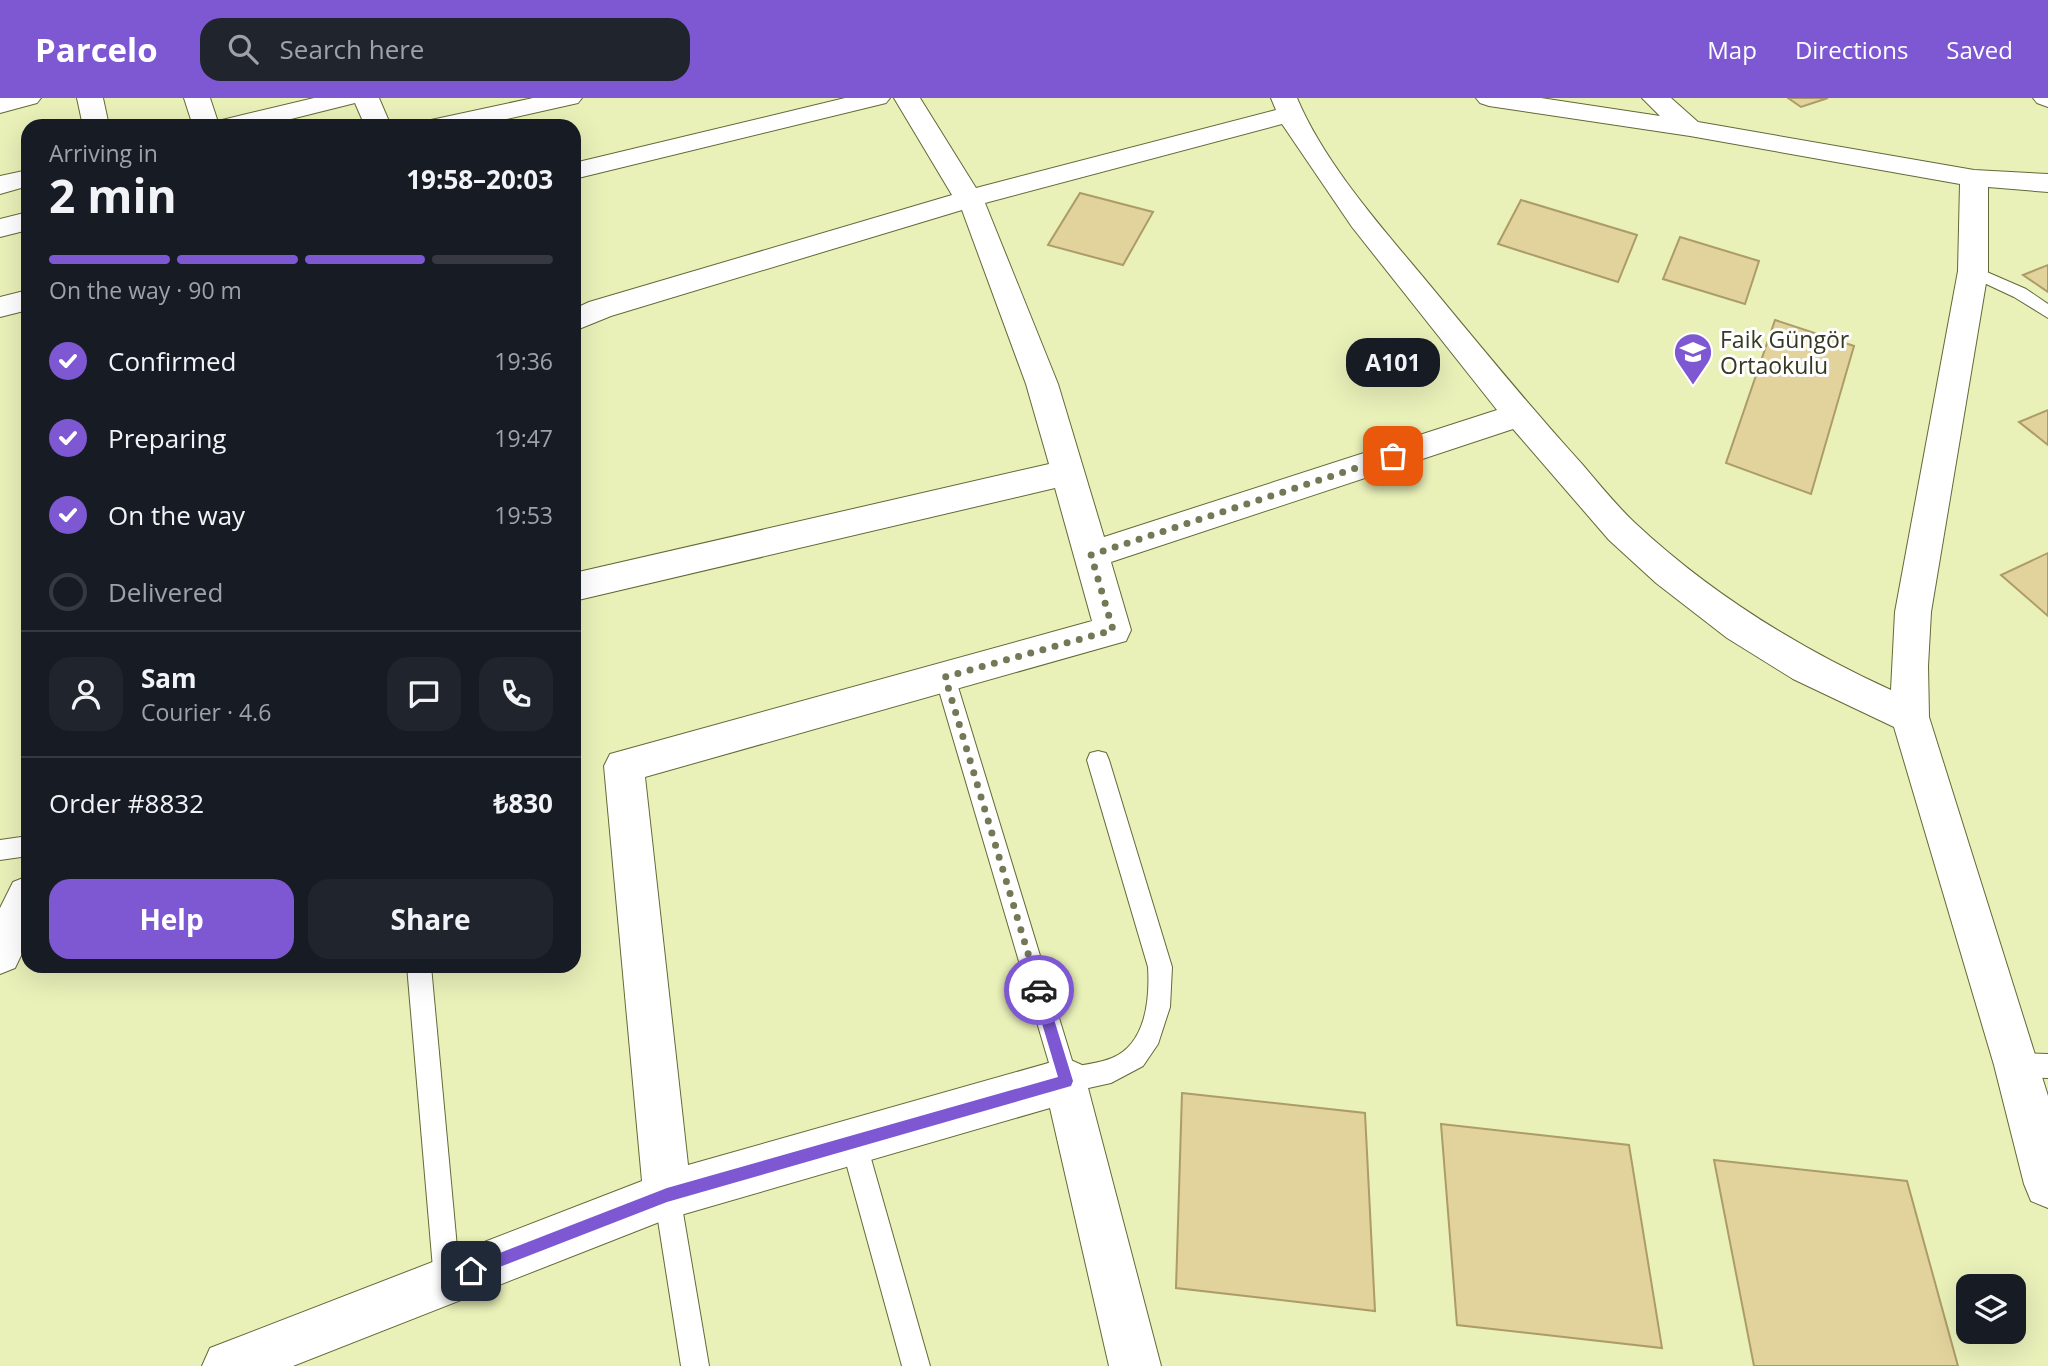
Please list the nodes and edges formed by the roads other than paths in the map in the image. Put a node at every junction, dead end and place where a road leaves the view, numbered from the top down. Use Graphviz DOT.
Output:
graph roads {
  1 [pos="28,98"];
  2 [pos="90,98"];
  3 [pos="197,98"];
  4 [pos="366,98"];
  5 [pos="569,98"];
  6 [pos="877,98"];
  7 [pos="907,98"];
  8 [pos="1489,98"];
  9 [pos="1655,98"];
  10 [pos="336,99"];
  11 [pos="0,105"];
  12 [pos="1288,106"];
  13 [pos="94,119"];
  14 [pos="204,119"];
  15 [pos="258,119"];
  16 [pos="376,119"];
  17 [pos="472,119"];
  18 [pos="1690,128"];
  19 [pos="581,169"];
  20 [pos="1974,178"];
  21 [pos="21,180"];
  22 [pos="2048,183"];
  23 [pos="0,185"];
  24 [pos="969,199"];
  25 [pos="21,223"];
  26 [pos="0,228"];
  27 [pos="1973,271"];
  28 [pos="21,302"];
  29 [pos="0,307"];
  30 [pos="2048,312"];
  31 [pos="581,318"];
  32 [pos="1519,415"];
  33 [pos="1068,472"];
  34 [pos="1091,555"];
  35 [pos="581,585"];
  36 [pos="945,677"];
  37 [pos="1910,717"];
  38 [pos="1098,761"];
  39 [pos="21,847"];
  40 [pos="0,850"];
  41 [pos="21,910"];
  42 [pos="0,953"];
  43 [pos="420,973"];
  44 [pos="2032,1066"];
  45 [pos="1066,1081"];
  46 [pos="853,1141"];
  47 [pos="2048,1184"];
  48 [pos="667,1195"];
  49 [pos="447,1280"];
  50 [pos="228,1366"];
  51 [pos="695,1366"];
  52 [pos="916,1366"];
  53 [pos="1135,1366"];
  1 -- 11 [label="main road"];
  2 -- 13 [label="main road"];
  3 -- 14 [label="main road"];
  4 -- 16 [label="main road"];
  5 -- 17 [label="main road"];
  6 -- 19 [label="main road"];
  7 -- 24 [label="main road"];
  8 -- 18 [label="main road"];
  9 -- 18 [label="main road"];
  10 -- 15 [label="main road"];
  12 -- 24 [label="main road"];
  12 -- 32 [label="main road"];
  18 -- 20 [label="main road"];
  20 -- 22 [label="main road"];
  20 -- 27 [label="main road"];
  21 -- 23 [label="main road"];
  24 -- 31 [label="main road"];
  24 -- 33 [label="main road"];
  25 -- 26 [label="main road"];
  27 -- 30 [label="lane"];
  27 -- 37 [label="main road"];
  28 -- 29 [label="main road"];
  32 -- 34 [label="main road"];
  32 -- 37 [label="main road"];
  33 -- 34 [label="main road"];
  33 -- 35 [label="main road"];
  34 -- 36 [label="main road"];
  36 -- 45 [label="lane"];
  36 -- 48 [label="main road"];
  37 -- 44 [label="main road"];
  38 -- 45 [label="lane"];
  39 -- 40 [label="lane"];
  41 -- 42 [label="main road"];
  43 -- 49 [label="lane"];
  44 -- 47 [label="main road"];
  45 -- 46 [label="main road"];
  45 -- 53 [label="main road"];
  46 -- 48 [label="main road"];
  46 -- 52 [label="lane"];
  48 -- 49 [label="main road"];
  48 -- 51 [label="lane"];
  49 -- 50 [label="main road"];
}
